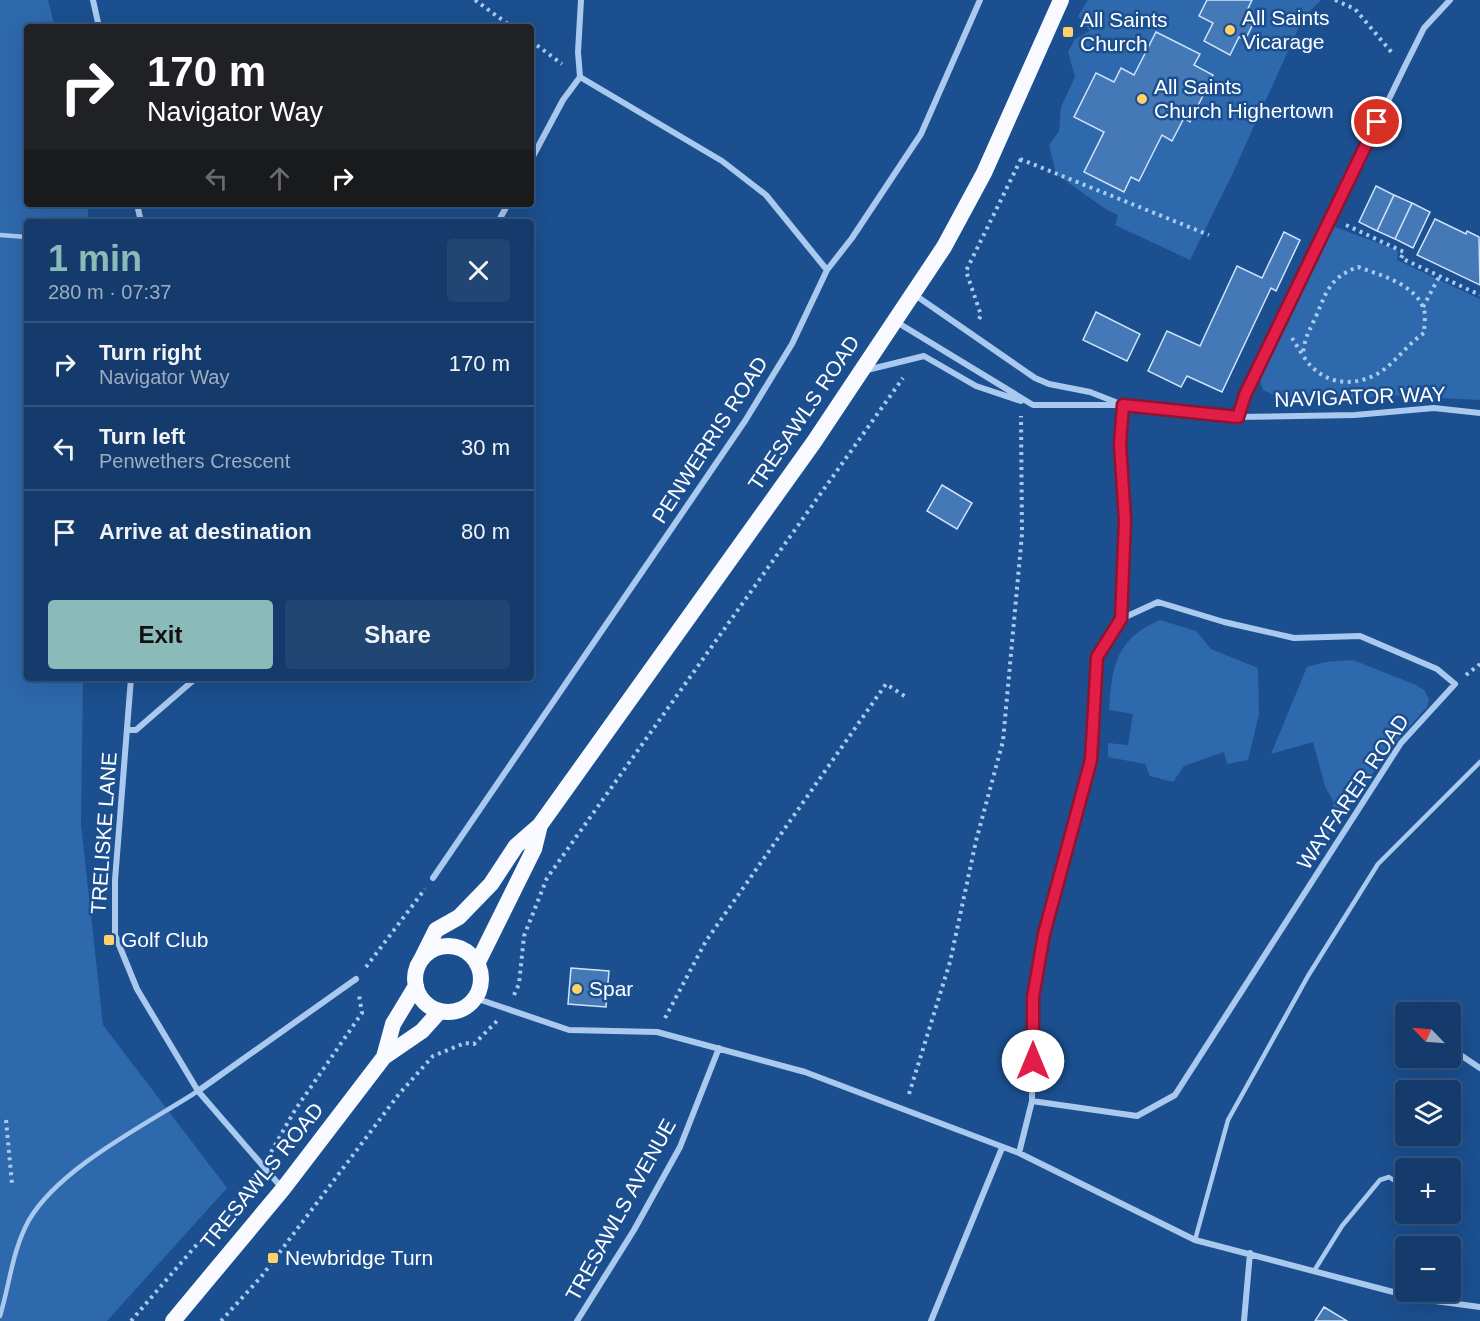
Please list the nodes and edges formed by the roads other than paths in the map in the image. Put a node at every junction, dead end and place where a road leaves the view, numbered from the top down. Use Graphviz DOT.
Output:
graph roads {
  1 [pos="93,0"];
  2 [pos="581,0"];
  3 [pos="980,0"];
  4 [pos="1060,0"];
  5 [pos="1450,0"];
  6 [pos="98,24"];
  7 [pos="580,77"];
  8 [pos="534,154"];
  9 [pos="0,235"];
  10 [pos="24,237"];
  11 [pos="827,270"];
  12 [pos="913,294"];
  13 [pos="894,321"];
  14 [pos="861,371"];
  15 [pos="1033,405"];
  16 [pos="1123,405"];
  17 [pos="1480,413"];
  18 [pos="1238,417"];
  19 [pos="1121,619"];
  20 [pos="131,681"];
  21 [pos="193,681"];
  22 [pos="127,730"];
  23 [pos="1480,762"];
  24 [pos="540,825"];
  25 [pos="433,878"];
  26 [pos="421,960"];
  27 [pos="477,964"];
  28 [pos="356,979"];
  29 [pos="416,986"];
  30 [pos="475,998"];
  31 [pos="440,1011"];
  32 [pos="719,1048"];
  33 [pos="1461,1055"];
  34 [pos="384,1057"];
  35 [pos="1480,1068"];
  36 [pos="198,1091"];
  37 [pos="1032,1101"];
  38 [pos="1002,1148"];
  39 [pos="1019,1153"];
  40 [pos="1395,1181"];
  41 [pos="283,1189"];
  42 [pos="1195,1240"];
  43 [pos="1250,1254"];
  44 [pos="1314,1271"];
  45 [pos="1480,1307"];
  46 [pos="0,1316"];
  47 [pos="173,1321"];
  48 [pos="577,1321"];
  49 [pos="931,1321"];
  50 [pos="1244,1321"];
  1 -- 6 [label="street"];
  2 -- 7 [label="street"];
  3 -- 11 [label="street, PENWERRIS ROAD"];
  4 -- 12 [label="highway, TRESAWLS ROAD"];
  5 -- 18 [label="street"];
  7 -- 8 [label="street"];
  7 -- 11 [label="street"];
  9 -- 10 [label="lane"];
  11 -- 25 [label="street, PENWERRIS ROAD"];
  12 -- 13 [label="highway, TRESAWLS ROAD"];
  12 -- 16 [label="street, NAVIGATOR WAY"];
  13 -- 14 [label="highway, TRESAWLS ROAD"];
  13 -- 15 [label="street"];
  14 -- 15 [label="street"];
  14 -- 24 [label="highway, TRESAWLS ROAD"];
  15 -- 16 [label="street"];
  16 -- 18 [label="street, NAVIGATOR WAY"];
  16 -- 19 [label="street"];
  17 -- 18 [label="street, NAVIGATOR WAY"];
  19 -- 37 [label="street"];
  19 -- 37 [label="street, WAYFARER ROAD"];
  20 -- 22 [label="street, TRELISKE LANE"];
  21 -- 22 [label="street"];
  22 -- 36 [label="street, TRELISKE LANE"];
  23 -- 42 [label="lane"];
  24 -- 26 [label="highway, TRESAWLS ROAD"];
  24 -- 27 [label="highway, TRESAWLS ROAD"];
  26 -- 27 [label="highway"];
  26 -- 29 [label="highway"];
  27 -- 30 [label="highway"];
  28 -- 36 [label="street"];
  29 -- 31 [label="highway"];
  29 -- 34 [label="highway, TRESAWLS ROAD"];
  30 -- 31 [label="highway"];
  30 -- 32 [label="street"];
  31 -- 34 [label="highway, TRESAWLS ROAD"];
  32 -- 38 [label="street"];
  32 -- 48 [label="street, TRESAWLS AVENUE"];
  33 -- 35 [label="street"];
  34 -- 41 [label="highway, TRESAWLS ROAD"];
  36 -- 41 [label="street, TRELISKE LANE"];
  36 -- 46 [label="lane"];
  37 -- 39 [label="street"];
  38 -- 39 [label="street"];
  38 -- 49 [label="street"];
  39 -- 42 [label="street"];
  40 -- 44 [label="lane"];
  41 -- 47 [label="highway, TRESAWLS ROAD"];
  42 -- 43 [label="street"];
  43 -- 44 [label="street"];
  43 -- 50 [label="street"];
  44 -- 45 [label="street"];
}
